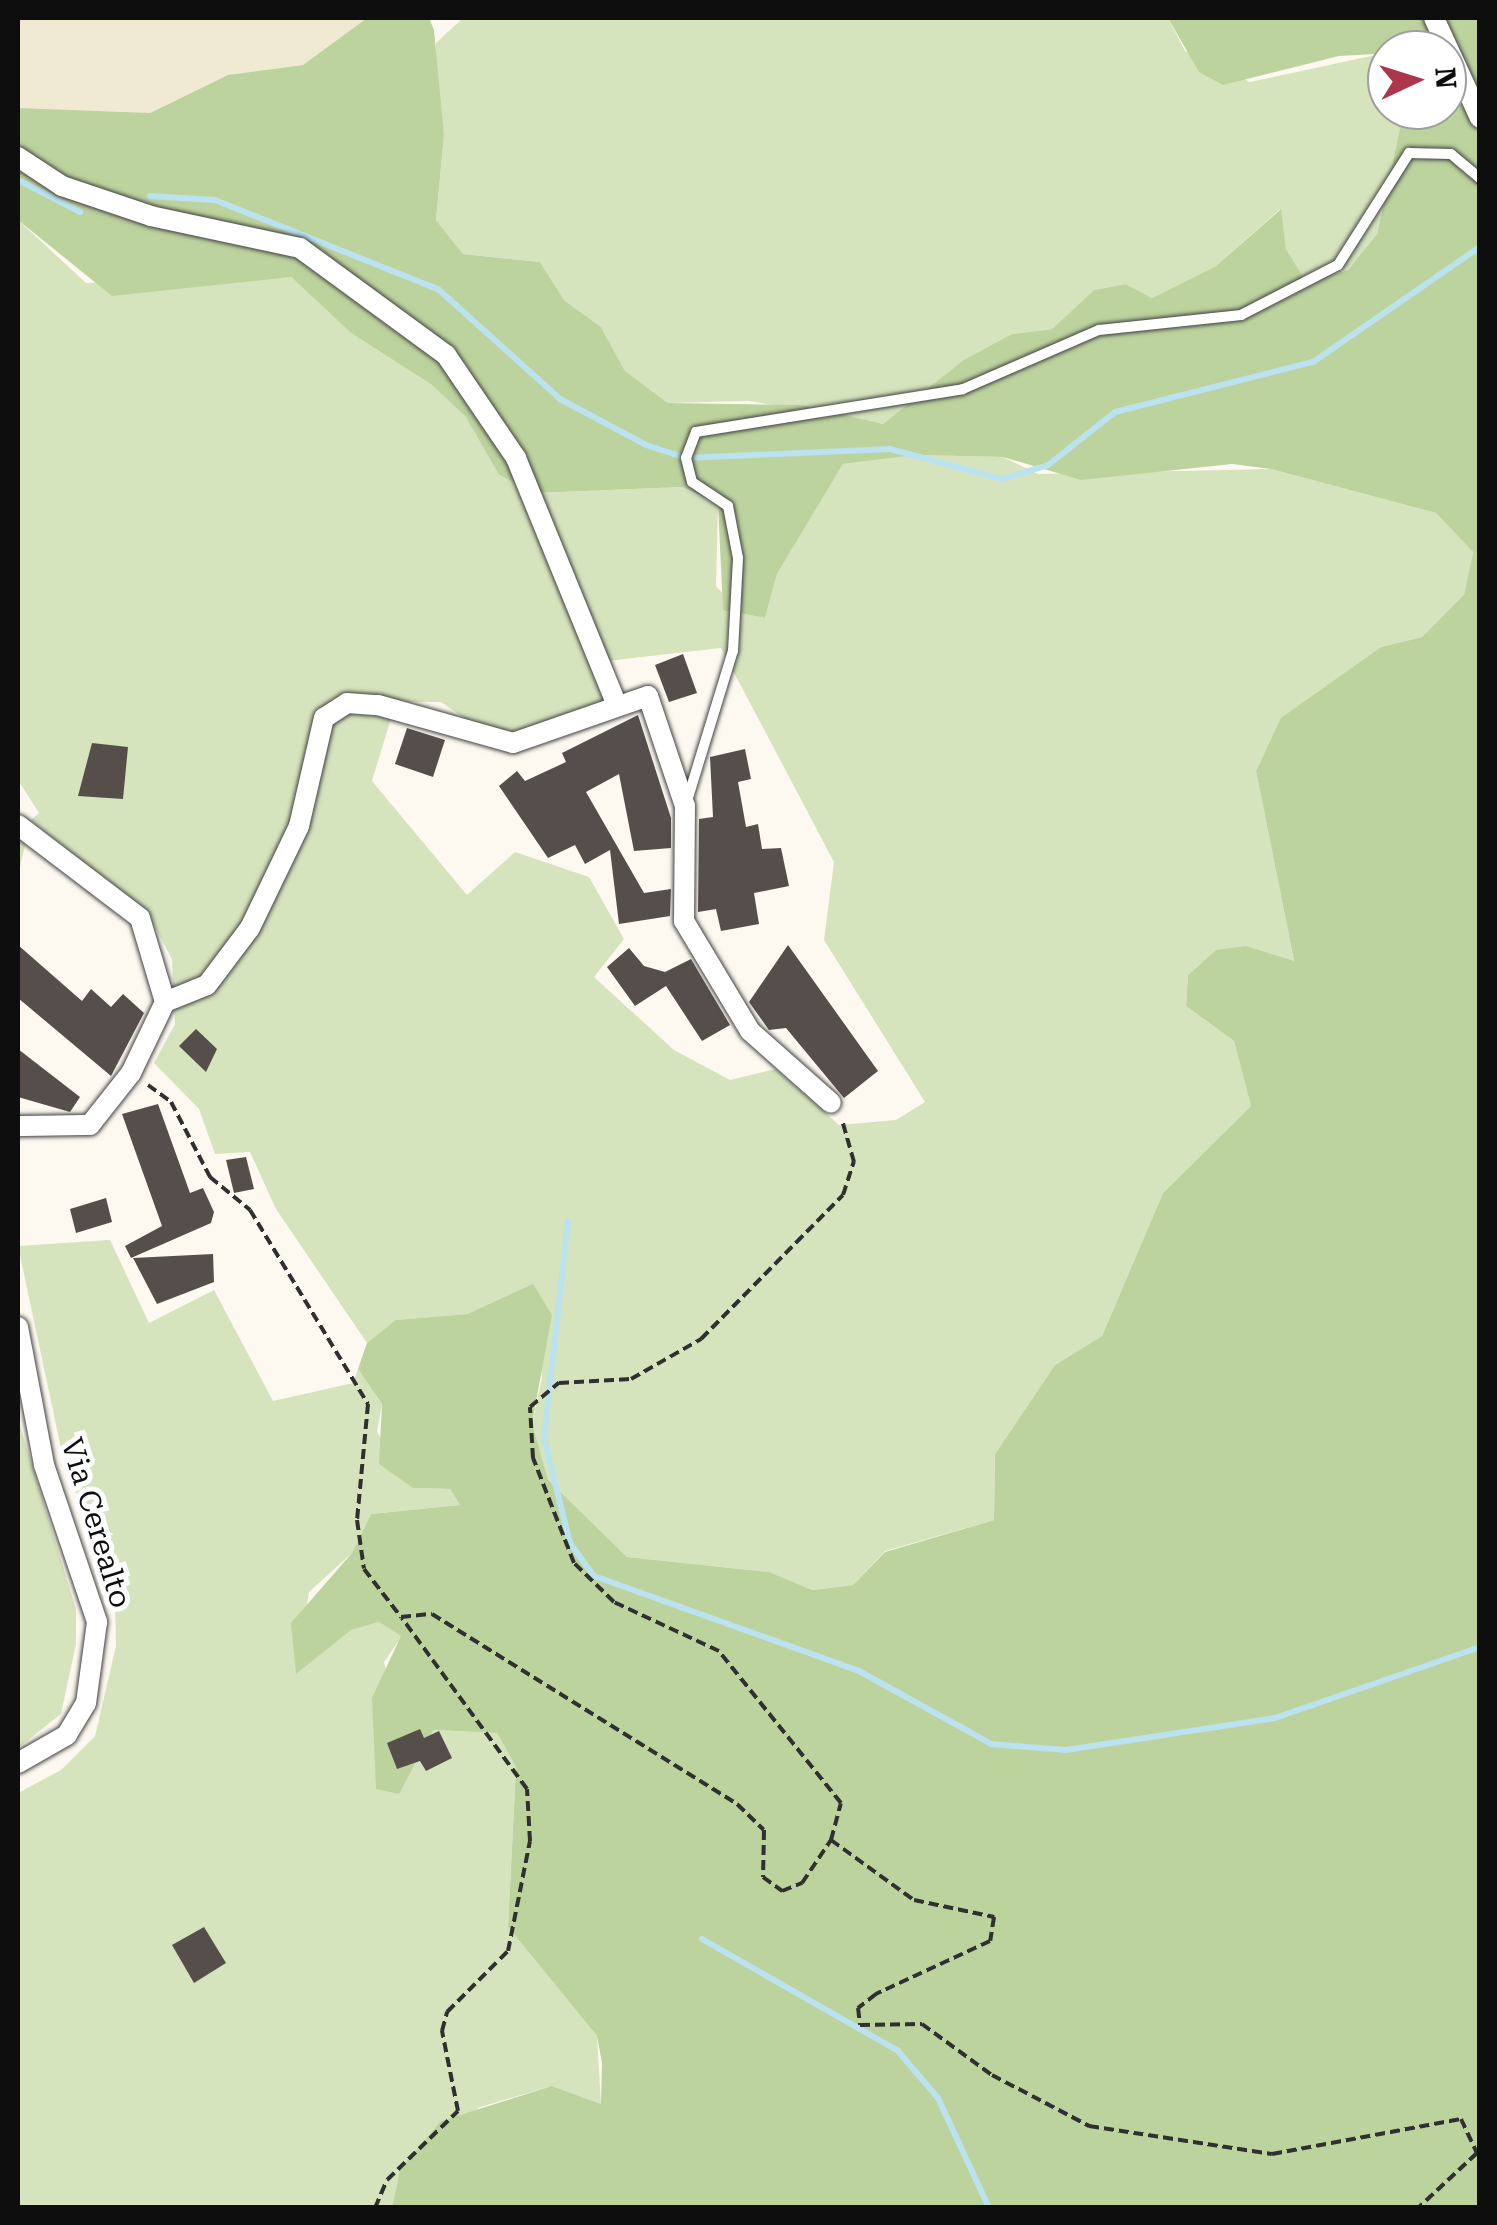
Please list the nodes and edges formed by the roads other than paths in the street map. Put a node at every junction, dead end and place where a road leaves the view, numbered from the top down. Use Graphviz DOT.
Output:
graph roads {
  1 [pos="1434,18"];
  2 [pos="1480,118"];
  3 [pos="18,157"];
  4 [pos="1480,178"];
  5 [pos="614,701"];
  6 [pos="685,806"];
  7 [pos="18,825"];
  8 [pos="166,1002"];
  9 [pos="831,1103"];
  10 [pos="18,1126"];
  11 [pos="18,1327"];
  12 [pos="18,1763"];
  1 -- 2 [label="street"];
  3 -- 5 [label="street"];
  4 -- 6 [label="lane"];
  5 -- 6 [label="street"];
  5 -- 8 [label="street"];
  6 -- 9 [label="street"];
  7 -- 8 [label="street"];
  8 -- 10 [label="street"];
  11 -- 12 [label="street, Via Cerealto"];
}
